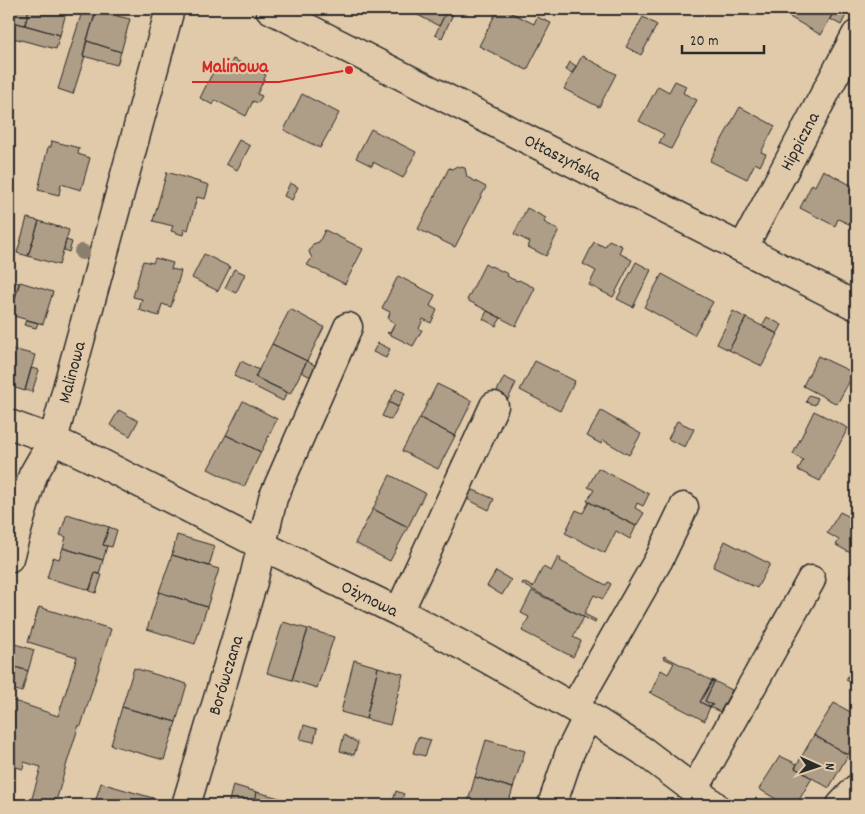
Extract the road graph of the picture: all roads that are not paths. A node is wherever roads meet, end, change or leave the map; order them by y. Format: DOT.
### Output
graph roads {
  1 [pos="170,9"];
  2 [pos="270,9"];
  3 [pos="856,35"];
  4 [pos="742,248"];
  5 [pos="856,306"];
  6 [pos="348,328"];
  7 [pos="494,406"];
  8 [pos="9,424"];
  9 [pos="53,440"];
  10 [pos="684,507"];
  11 [pos="261,545"];
  12 [pos="9,558"];
  13 [pos="811,580"];
  14 [pos="399,612"];
  15 [pos="581,712"];
  16 [pos="856,788"];
  17 [pos="704,798"];
  18 [pos="186,805"];
  19 [pos="552,805"];
  20 [pos="841,805"];
  1 -- 9 [label="street, Malinowa"];
  2 -- 4 [label="street, Ołtaszyńska"];
  3 -- 4 [label="street, Hippiczna"];
  4 -- 5 [label="street, Ołtaszyńska"];
  6 -- 11 [label="street, Borówczana"];
  7 -- 14 [label="street"];
  8 -- 9 [label="street, Ożynowa"];
  9 -- 11 [label="street, Ożynowa"];
  9 -- 12 [label="street, Malinowa"];
  10 -- 15 [label="street"];
  11 -- 14 [label="street, Ożynowa"];
  11 -- 18 [label="street, Borówczana"];
  13 -- 17 [label="street"];
  14 -- 15 [label="street, Ożynowa"];
  15 -- 17 [label="street, Ożynowa"];
  15 -- 19 [label="street"];
  16 -- 20 [label="street"];
}
